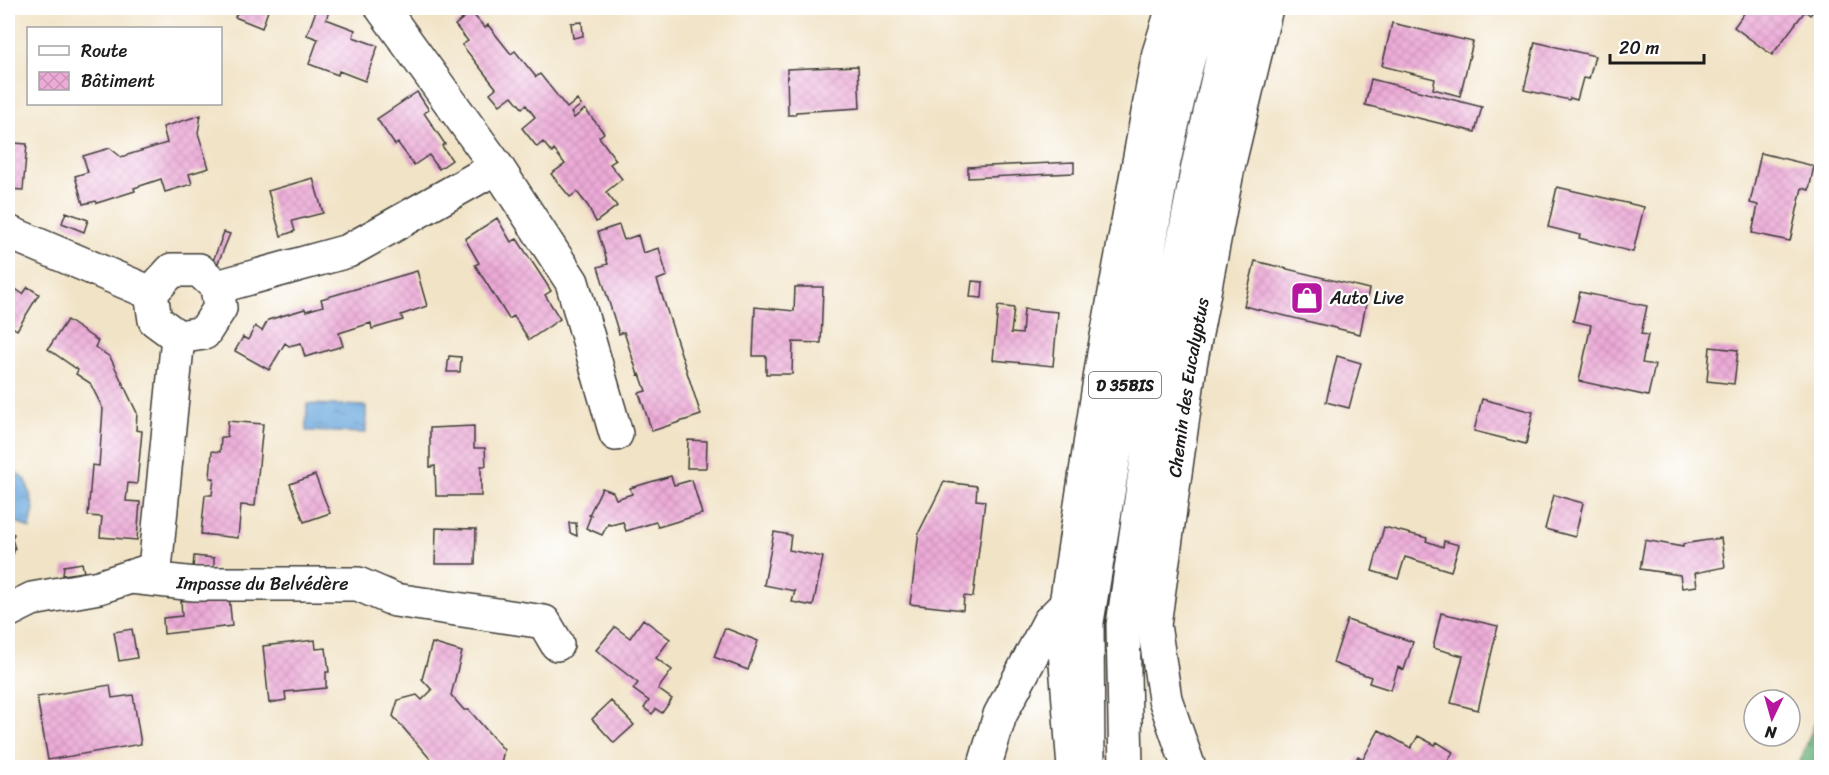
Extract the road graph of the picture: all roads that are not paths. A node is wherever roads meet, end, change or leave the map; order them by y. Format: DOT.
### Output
graph roads {
  1 [pos="382,8"];
  2 [pos="1173,8"];
  3 [pos="1202,8"];
  4 [pos="1234,8"];
  5 [pos="1266,8"];
  6 [pos="497,167"];
  7 [pos="8,232"];
  8 [pos="217,287"];
  9 [pos="152,293"];
  10 [pos="178,337"];
  11 [pos="616,434"];
  12 [pos="131,576"];
  13 [pos="1066,605"];
  14 [pos="8,611"];
  15 [pos="557,644"];
  16 [pos="984,768"];
  17 [pos="1074,768"];
  18 [pos="1088,768"];
  19 [pos="1126,768"];
  20 [pos="1189,768"];
  1 -- 6 [label="street"];
  2 -- 13 [label="street"];
  3 -- 18 [label="street, D 35BIS"];
  4 -- 19 [label="street, Chemin des Eucalyptus / D 35BIS"];
  5 -- 20 [label="street, Chemin des Eucalyptus"];
  6 -- 8 [label="street"];
  6 -- 11 [label="street"];
  7 -- 9 [label="street"];
  8 -- 9 [label="street"];
  8 -- 10 [label="street"];
  9 -- 10 [label="street"];
  10 -- 12 [label="street, Impasse du Belvédère"];
  12 -- 14 [label="street, Impasse du Belvédère"];
  12 -- 15 [label="street, Impasse du Belvédère"];
  13 -- 16 [label="street"];
  13 -- 17 [label="street"];
}
